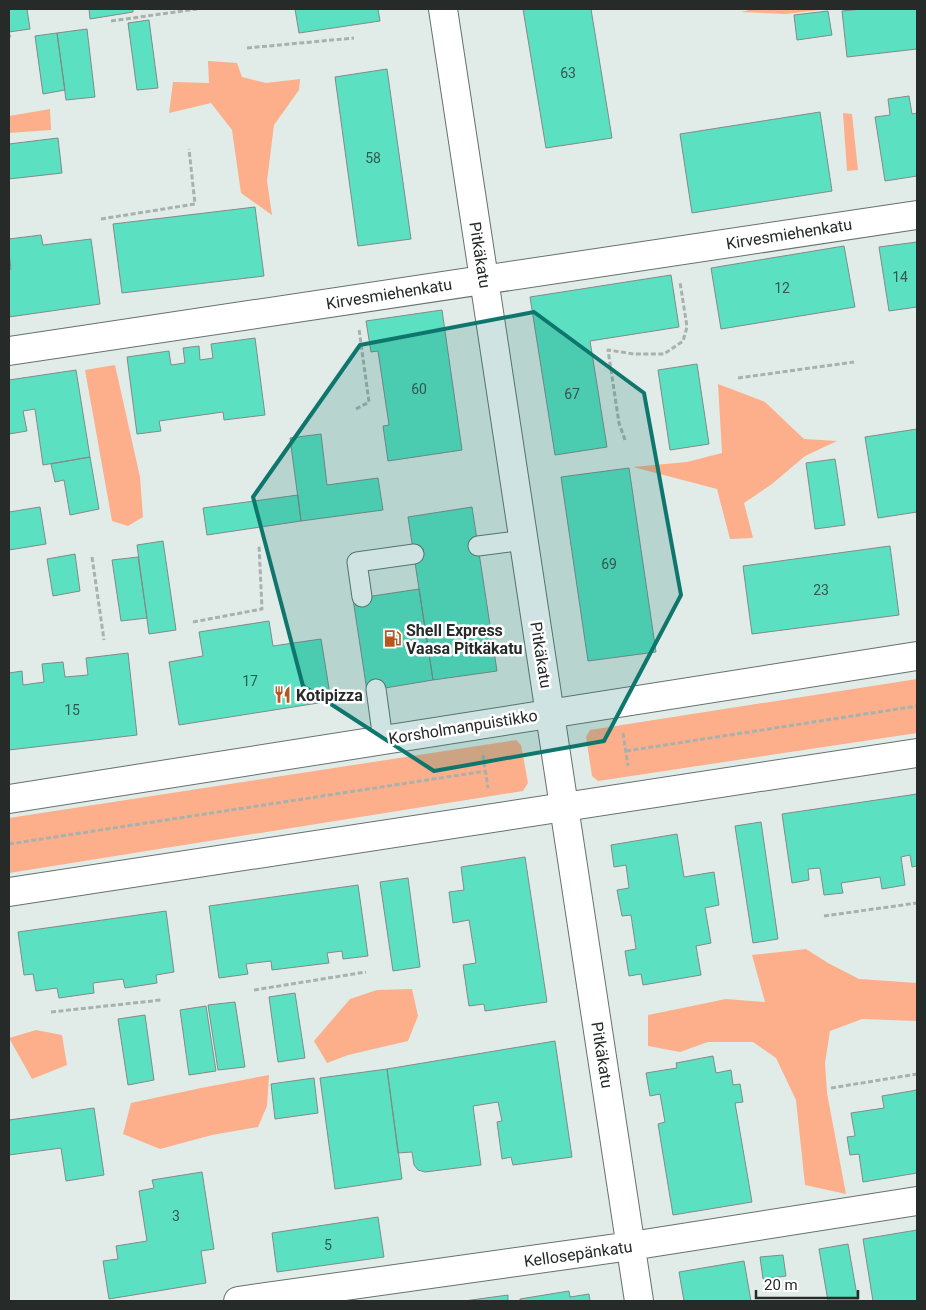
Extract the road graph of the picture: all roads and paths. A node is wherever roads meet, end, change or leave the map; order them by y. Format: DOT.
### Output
graph roads {
  1 [pos="197,9"];
  2 [pos="443,9"];
  3 [pos="111,21"];
  4 [pos="354,38"];
  5 [pos="248,48"];
  6 [pos="189,150"];
  7 [pos="917,214"];
  8 [pos="101,219"];
  9 [pos="680,276"];
  10 [pos="484,280"];
  11 [pos="359,328"];
  12 [pos="9,350"];
  13 [pos="854,362"];
  14 [pos="738,378"];
  15 [pos="356,409"];
  16 [pos="625,440"];
  17 [pos="524,540"];
  18 [pos="259,545"];
  19 [pos="478,546"];
  20 [pos="414,554"];
  21 [pos="92,557"];
  22 [pos="362,597"];
  23 [pos="193,622"];
  24 [pos="104,640"];
  25 [pos="917,656"];
  26 [pos="376,689"];
  27 [pos="917,706"];
  28 [pos="550,714"];
  29 [pos="622,725"];
  30 [pos="382,740"];
  31 [pos="626,751"];
  32 [pos="483,754"];
  33 [pos="917,754"];
  34 [pos="628,768"];
  35 [pos="486,771"];
  36 [pos="490,796"];
  37 [pos="9,799"];
  38 [pos="564,807"];
  39 [pos="9,844"];
  40 [pos="9,892"];
  41 [pos="917,903"];
  42 [pos="824,916"];
  43 [pos="366,972"];
  44 [pos="254,990"];
  45 [pos="161,1000"];
  46 [pos="51,1012"];
  47 [pos="917,1074"];
  48 [pos="831,1088"];
  49 [pos="917,1201"];
  50 [pos="630,1246"];
  51 [pos="238,1301"];
  52 [pos="639,1301"];
  1 -- 3 [label="path"];
  2 -- 10 [label="street, Pitkäkatu"];
  4 -- 5 [label="path"];
  6 -- 8 [label="path"];
  7 -- 10 [label="street, Kirvesmiehenkatu"];
  9 -- 16 [label="path"];
  10 -- 12 [label="street, Kirvesmiehenkatu"];
  10 -- 17 [label="street, Pitkäkatu"];
  11 -- 15 [label="path"];
  13 -- 14 [label="path"];
  17 -- 19 [label="lane"];
  17 -- 28 [label="street, Pitkäkatu"];
  18 -- 23 [label="path"];
  20 -- 22 [label="lane"];
  21 -- 24 [label="path"];
  25 -- 28 [label="street, Korsholmanpuistikko"];
  26 -- 30 [label="lane"];
  27 -- 31 [label="path"];
  28 -- 30 [label="street, Korsholmanpuistikko"];
  28 -- 38 [label="street, Pitkäkatu"];
  29 -- 31 [label="path"];
  30 -- 37 [label="street, Korsholmanpuistikko"];
  31 -- 34 [label="path"];
  32 -- 35 [label="path"];
  33 -- 38 [label="street"];
  35 -- 36 [label="path"];
  35 -- 39 [label="path"];
  38 -- 40 [label="street"];
  38 -- 50 [label="street, Pitkäkatu"];
  41 -- 42 [label="path"];
  43 -- 44 [label="path"];
  45 -- 46 [label="path"];
  47 -- 48 [label="path"];
  49 -- 50 [label="street, Kellosepänkatu"];
  50 -- 51 [label="street, Kellosepänkatu"];
  50 -- 52 [label="street, Pitkäkatu"];
}
